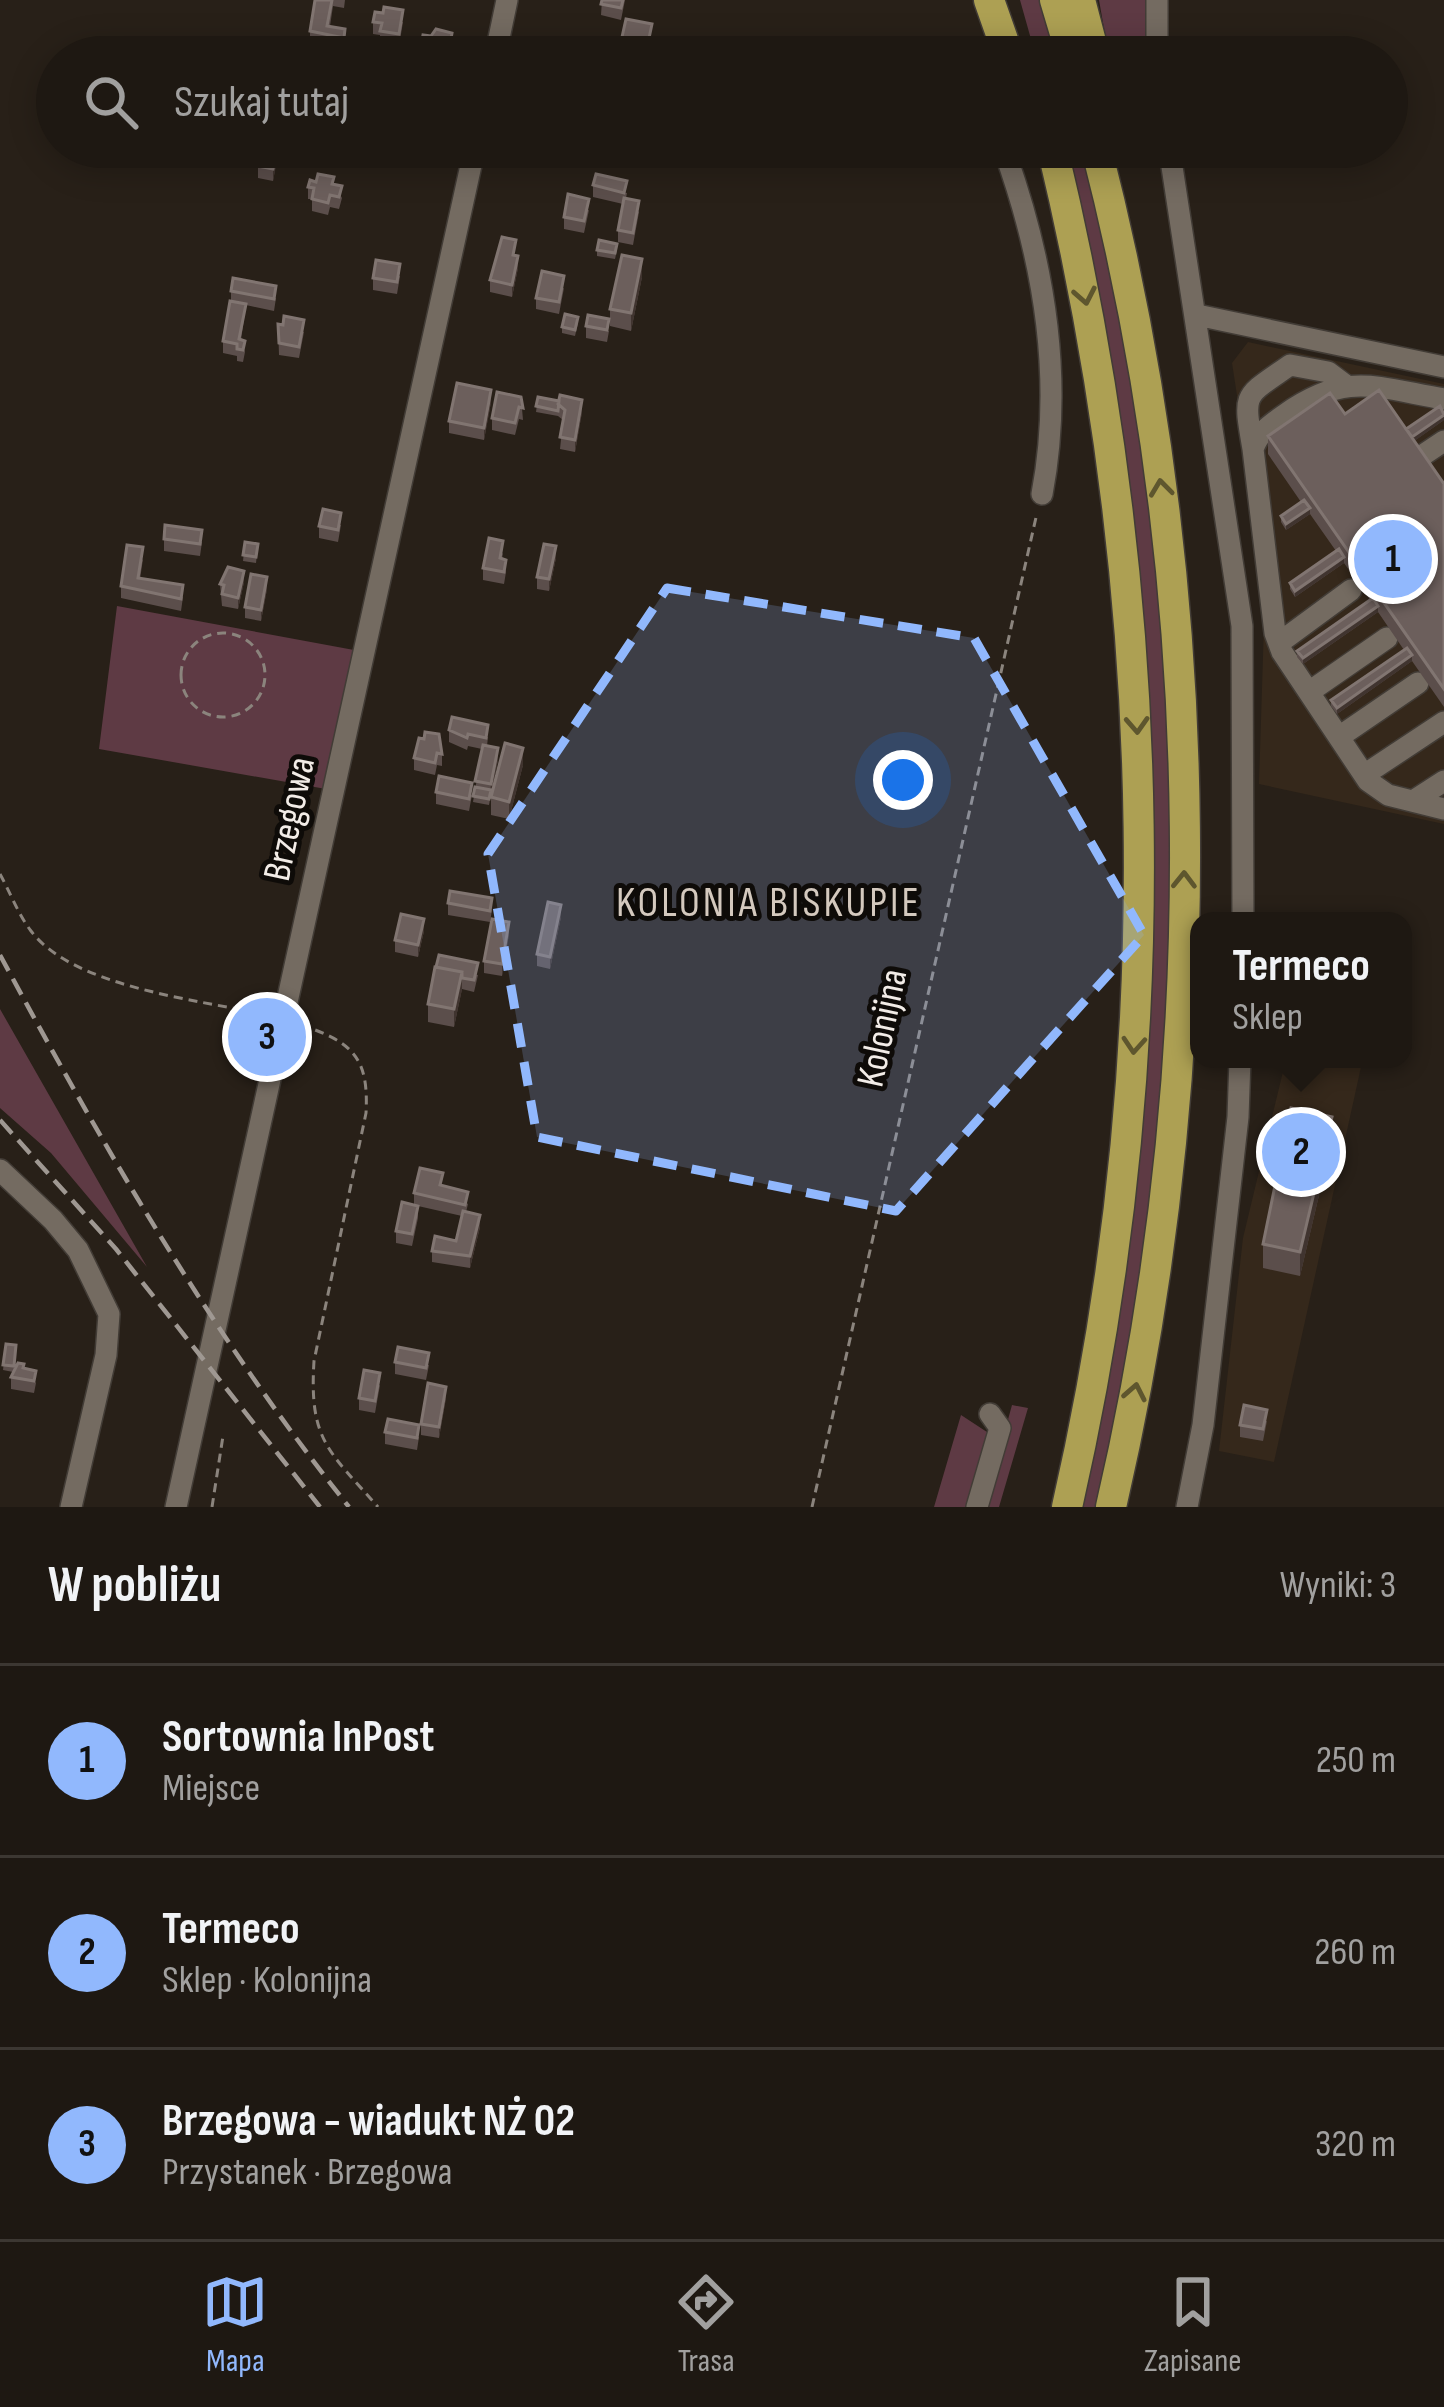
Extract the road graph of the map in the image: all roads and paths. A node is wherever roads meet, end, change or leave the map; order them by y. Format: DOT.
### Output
graph roads {
  1 [pos="507,0"];
  2 [pos="989,0"];
  3 [pos="1011,0"];
  4 [pos="1055,0"];
  5 [pos="1080,0"];
  6 [pos="1157,0"];
  7 [pos="499,36"];
  8 [pos="1002,36"];
  9 [pos="1022,36"];
  10 [pos="1066,36"];
  11 [pos="1089,36"];
  12 [pos="1157,36"];
  13 [pos="470,168"];
  14 [pos="1009,168"];
  15 [pos="1056,168"];
  16 [pos="1100,168"];
  17 [pos="1118,168"];
  18 [pos="1172,168"];
  19 [pos="1197,315"];
  20 [pos="1444,367"];
  21 [pos="1143,371"];
  22 [pos="1344,384"];
  23 [pos="1444,399"];
  24 [pos="1444,441"];
  25 [pos="1253,448"];
  26 [pos="1420,457"];
  27 [pos="1042,494"];
  28 [pos="1351,590"];
  29 [pos="1242,626"];
  30 [pos="1277,633"];
  31 [pos="1387,638"];
  32 [pos="1418,683"];
  33 [pos="1309,692"];
  34 [pos="258,699"];
  35 [pos="1444,722"];
  36 [pos="1339,736"];
  37 [pos="1364,775"];
  38 [pos="1444,781"];
  39 [pos="1413,801"];
  40 [pos="1444,809"];
  41 [pos="0,874"];
  42 [pos="1243,912"];
  43 [pos="32,934"];
  44 [pos="1240,1068"];
  45 [pos="0,1170"];
  46 [pos="314,1360"];
  47 [pos="990,1414"];
  48 [pos="223,1436"];
  49 [pos="71,1507"];
  50 [pos="176,1507"];
  51 [pos="212,1507"];
  52 [pos="378,1507"];
  53 [pos="812,1507"];
  54 [pos="977,1507"];
  55 [pos="1067,1507"];
  56 [pos="1111,1507"];
  57 [pos="1187,1507"];
  1 -- 7 [label="street"];
  2 -- 8 [label="highway"];
  3 -- 9 [label="highway"];
  4 -- 10 [label="highway"];
  5 -- 11 [label="highway"];
  6 -- 12 [label="street"];
  13 -- 50 [label="street, Brzegowa"];
  14 -- 27 [label="street"];
  15 -- 55 [label="highway, one-way"];
  16 -- 21 [label="highway"];
  17 -- 21 [label="highway"];
  18 -- 19 [label="street"];
  19 -- 20 [label="street"];
  19 -- 29 [label="street"];
  56 -- 21 [label="highway, one-way"];
  22 -- 23 [label="street"];
  22 -- 25 [label="street"];
  22 -- 25 [label="street"];
  24 -- 26 [label="street"];
  25 -- 30 [label="street"];
  27 -- 53 [label="path, Kolonijna"];
  28 -- 30 [label="street"];
  29 -- 30 [label="street"];
  29 -- 42 [label="street"];
  30 -- 33 [label="street"];
  31 -- 33 [label="street"];
  32 -- 36 [label="street"];
  33 -- 36 [label="street"];
  34 -- 34 [label="path"];
  35 -- 37 [label="street"];
  36 -- 37 [label="street"];
  37 -- 39 [label="street"];
  38 -- 39 [label="street"];
  39 -- 40 [label="street"];
  41 -- 43 [label="path"];
  44 -- 57 [label="street"];
  45 -- 49 [label="street"];
  46 -- 52 [label="path"];
  47 -- 54 [label="street"];
  48 -- 51 [label="path"];
}
